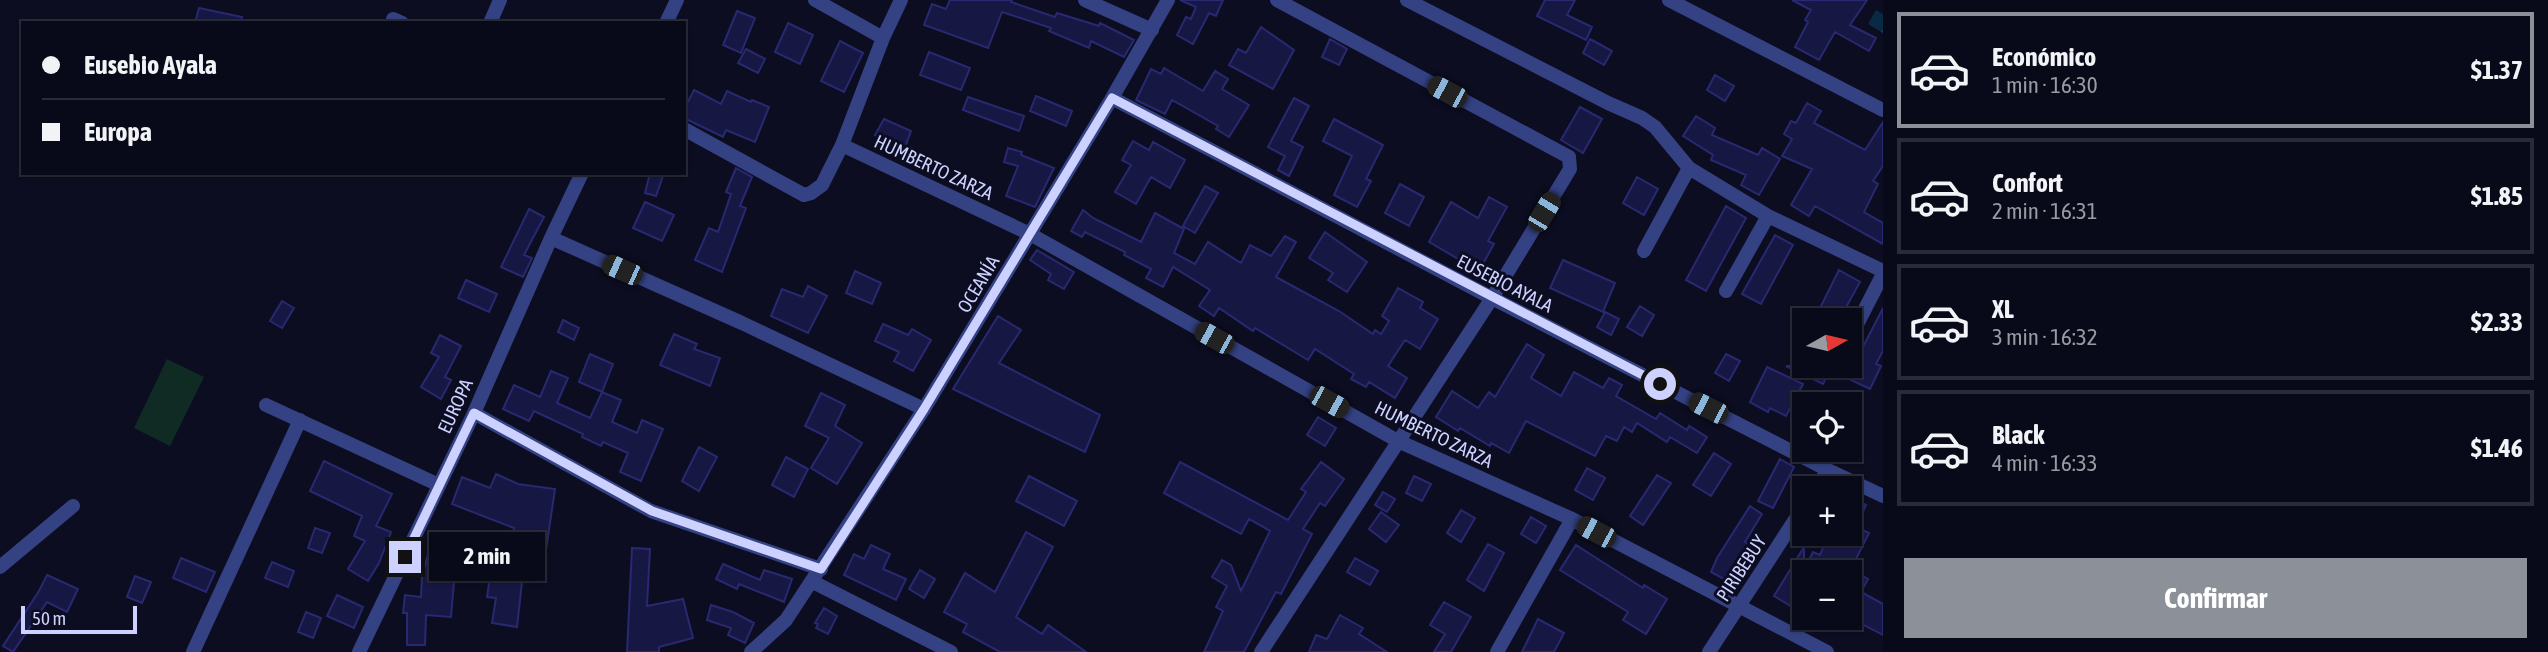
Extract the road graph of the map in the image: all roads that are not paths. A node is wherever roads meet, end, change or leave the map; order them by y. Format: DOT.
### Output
graph roads {
  1 [pos="500,0"];
  2 [pos="677,0"];
  3 [pos="815,0"];
  4 [pos="901,0"];
  5 [pos="1085,0"];
  6 [pos="1167,0"];
  7 [pos="1277,0"];
  8 [pos="1407,0"];
  9 [pos="1669,0"];
  10 [pos="491,21"];
  11 [pos="667,21"];
  12 [pos="1152,30"];
  13 [pos="883,38"];
  14 [pos="1112,98"];
  15 [pos="1883,110"];
  16 [pos="686,130"];
  17 [pos="842,145"];
  18 [pos="1689,168"];
  19 [pos="581,175"];
  20 [pos="1768,216"];
  21 [pos="1030,234"];
  22 [pos="551,238"];
  23 [pos="1644,251"];
  24 [pos="1883,273"];
  25 [pos="1727,291"];
  26 [pos="1492,298"];
  27 [pos="1862,314"];
  28 [pos="267,405"];
  29 [pos="924,409"];
  30 [pos="474,413"];
  31 [pos="300,420"];
  32 [pos="1398,441"];
  33 [pos="1828,470"];
  34 [pos="1824,476"];
  35 [pos="439,485"];
  36 [pos="1883,496"];
  37 [pos="73,506"];
  38 [pos="1572,519"];
  39 [pos="1792,525"];
  40 [pos="0,567"];
  41 [pos="821,569"];
  42 [pos="813,582"];
  43 [pos="1739,607"];
  44 [pos="193,652"];
  45 [pos="359,652"];
  46 [pos="751,652"];
  47 [pos="951,652"];
  48 [pos="1261,652"];
  49 [pos="1497,652"];
  50 [pos="1709,652"];
  51 [pos="1827,652"];
  1 -- 10 [label="street"];
  2 -- 11 [label="street"];
  3 -- 13 [label="street"];
  4 -- 13 [label="street"];
  5 -- 12 [label="street"];
  6 -- 12 [label="street, OCEANÍA"];
  7 -- 26 [label="street"];
  8 -- 18 [label="street"];
  9 -- 15 [label="street"];
  12 -- 14 [label="street, OCEANÍA"];
  13 -- 17 [label="street"];
  14 -- 21 [label="street, OCEANÍA"];
  14 -- 26 [label="street, EUSEBIO AYALA"];
  16 -- 17 [label="street"];
  17 -- 21 [label="street, HUMBERTO ZARZA"];
  18 -- 20 [label="street"];
  18 -- 23 [label="street"];
  19 -- 22 [label="street, EUROPA"];
  20 -- 24 [label="street"];
  20 -- 25 [label="street"];
  21 -- 29 [label="street, OCEANÍA"];
  21 -- 32 [label="street, HUMBERTO ZARZA"];
  22 -- 29 [label="street"];
  22 -- 30 [label="street, EUROPA"];
  24 -- 27 [label="street"];
  26 -- 32 [label="street"];
  26 -- 33 [label="street, EUSEBIO AYALA"];
  28 -- 31 [label="street"];
  29 -- 41 [label="street, OCEANÍA"];
  30 -- 35 [label="street, EUROPA"];
  30 -- 41 [label="street"];
  31 -- 35 [label="street"];
  31 -- 44 [label="street"];
  32 -- 38 [label="street, HUMBERTO ZARZA"];
  32 -- 48 [label="street"];
  33 -- 34 [label="street"];
  33 -- 36 [label="street, EUSEBIO AYALA"];
  35 -- 45 [label="street, EUROPA"];
  37 -- 40 [label="street"];
  38 -- 43 [label="street, HUMBERTO ZARZA"];
  38 -- 49 [label="street"];
  39 -- 43 [label="street, PIRIBEBUY"];
  41 -- 42 [label="street, OCEANÍA"];
  42 -- 46 [label="street, OCEANÍA"];
  42 -- 47 [label="street"];
  43 -- 50 [label="street, PIRIBEBUY"];
  43 -- 51 [label="street, HUMBERTO ZARZA"];
}
